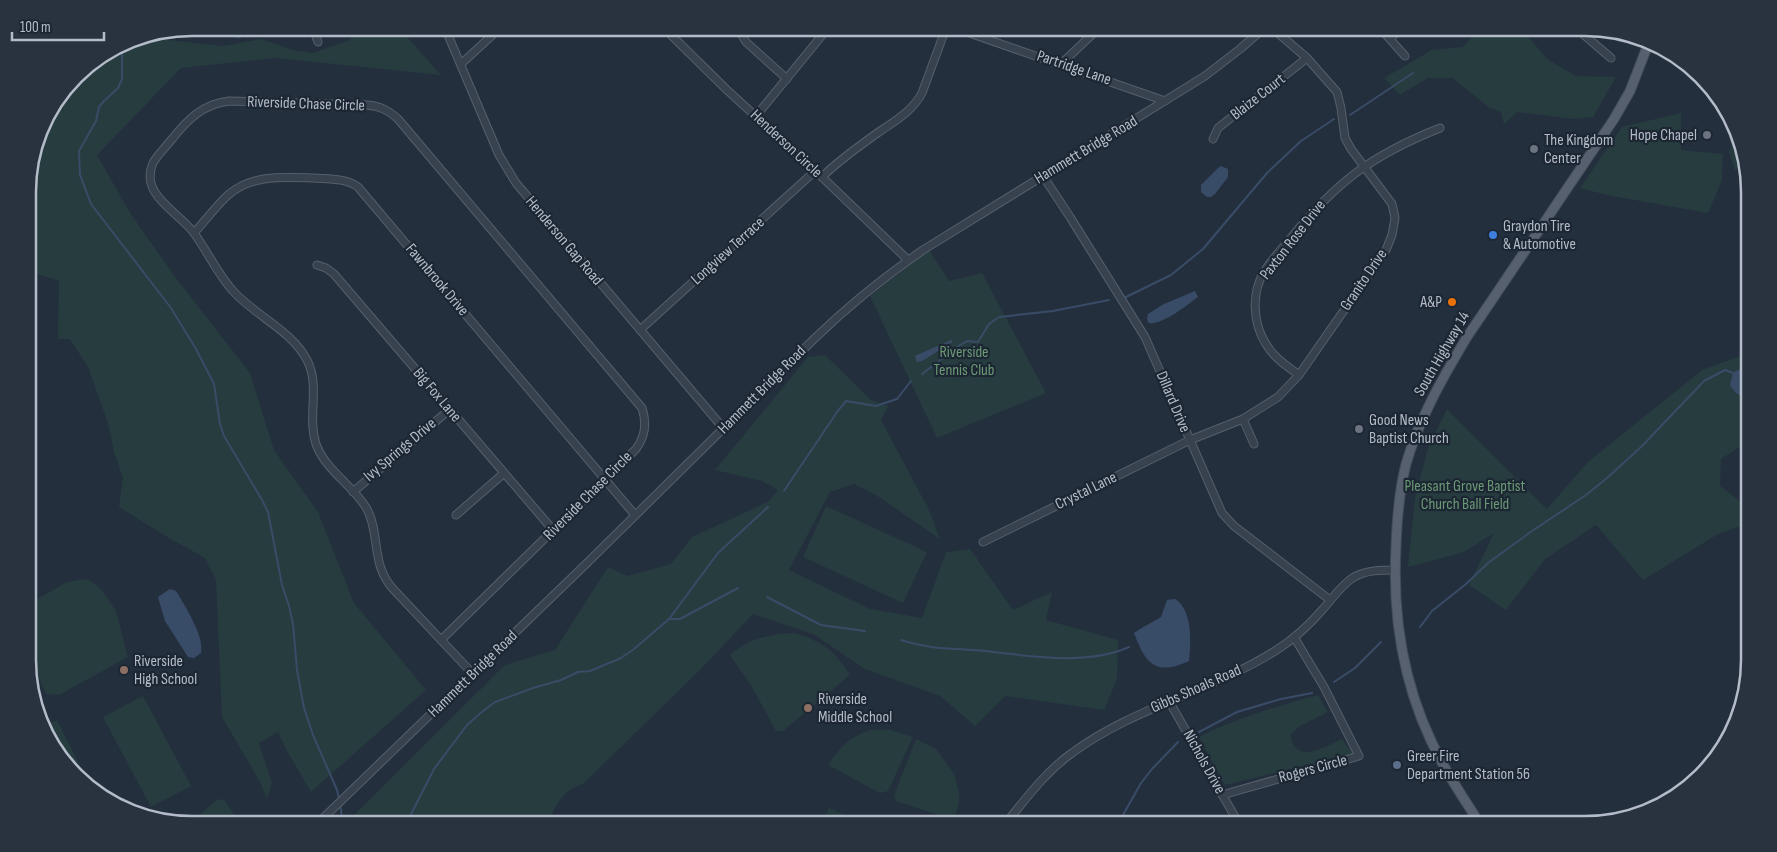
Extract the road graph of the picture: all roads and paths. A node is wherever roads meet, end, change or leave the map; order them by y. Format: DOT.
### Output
graph roads {
  1 [pos="316,36"];
  2 [pos="449,36"];
  3 [pos="491,36"];
  4 [pos="672,36"];
  5 [pos="743,36"];
  6 [pos="822,36"];
  7 [pos="943,36"];
  8 [pos="979,36"];
  9 [pos="1091,36"];
  10 [pos="1254,36"];
  11 [pos="1281,36"];
  12 [pos="1392,36"];
  13 [pos="1585,36"];
  14 [pos="1390,38"];
  15 [pos="318,42"];
  16 [pos="1643,47"];
  17 [pos="1646,49"];
  18 [pos="1405,56"];
  19 [pos="1307,58"];
  20 [pos="1611,58"];
  21 [pos="1642,60"];
  22 [pos="461,64"];
  23 [pos="1061,64"];
  24 [pos="787,79"];
  25 [pos="1165,101"];
  26 [pos="756,116"];
  27 [pos="1440,128"];
  28 [pos="1214,139"];
  29 [pos="1364,166"];
  30 [pos="815,171"];
  31 [pos="1043,176"];
  32 [pos="822,177"];
  33 [pos="194,233"];
  34 [pos="908,260"];
  35 [pos="317,265"];
  36 [pos="640,330"];
  37 [pos="1299,375"];
  38 [pos="449,410"];
  39 [pos="1243,419"];
  40 [pos="724,429"];
  41 [pos="1190,440"];
  42 [pos="1254,444"];
  43 [pos="503,474"];
  44 [pos="606,479"];
  45 [pos="353,492"];
  46 [pos="456,515"];
  47 [pos="635,515"];
  48 [pos="553,530"];
  49 [pos="983,542"];
  50 [pos="1395,570"];
  51 [pos="1330,600"];
  52 [pos="1294,637"];
  53 [pos="441,640"];
  54 [pos="473,674"];
  55 [pos="1168,701"];
  56 [pos="1222,795"];
  57 [pos="1012,815"];
  58 [pos="1234,815"];
  59 [pos="1474,815"];
  60 [pos="325,816"];
  1 -- 15 [label="street"];
  2 -- 22 [label="street, Henderson Gap Road"];
  3 -- 22 [label="street"];
  4 -- 26 [label="street, Henderson Circle"];
  5 -- 24 [label="street"];
  6 -- 24 [label="street"];
  7 -- 32 [label="street"];
  8 -- 23 [label="street, Partridge Lane"];
  9 -- 23 [label="street"];
  10 -- 25 [label="street, Hammett Bridge Road"];
  11 -- 19 [label="street, Granito Drive"];
  12 -- 14 [label="street"];
  13 -- 20 [label="street"];
  14 -- 18 [label="street"];
  16 -- 21 [label="main road"];
  17 -- 21 [label="main road, South Highway 14"];
  19 -- 28 [label="street, Blaize Court"];
  19 -- 29 [label="street, Granito Drive"];
  21 -- 50 [label="main road, South Highway 14"];
  22 -- 36 [label="street, Henderson Gap Road"];
  23 -- 25 [label="street, Partridge Lane"];
  24 -- 26 [label="street"];
  25 -- 31 [label="street, Hammett Bridge Road"];
  26 -- 30 [label="street, Henderson Circle"];
  27 -- 29 [label="street, Paxton Rose Drive"];
  29 -- 37 [label="street, Granito Drive"];
  29 -- 37 [label="street, Paxton Rose Drive"];
  30 -- 32 [label="street, Henderson Circle"];
  30 -- 36 [label="street, Longview Terrace"];
  31 -- 34 [label="street, Hammett Bridge Road"];
  31 -- 41 [label="street, Dillard Drive"];
  32 -- 34 [label="street, Henderson Circle"];
  33 -- 44 [label="street, Fawnbrook Drive"];
  33 -- 44 [label="street, Riverside Chase Circle"];
  33 -- 45 [label="street, Riverside Chase Circle"];
  34 -- 40 [label="street, Hammett Bridge Road"];
  35 -- 38 [label="street, Big Fox Lane"];
  36 -- 40 [label="street, Henderson Gap Road"];
  37 -- 39 [label="street, Granito Drive"];
  38 -- 43 [label="street, Big Fox Lane"];
  38 -- 45 [label="street, Ivy Springs Drive"];
  39 -- 41 [label="street, Granito Drive"];
  39 -- 42 [label="street"];
  40 -- 47 [label="street, Hammett Bridge Road"];
  41 -- 49 [label="street, Crystal Lane"];
  41 -- 51 [label="street, Dillard Drive"];
  43 -- 46 [label="street"];
  43 -- 48 [label="street, Big Fox Lane"];
  44 -- 47 [label="street, Fawnbrook Drive"];
  44 -- 48 [label="street, Riverside Chase Circle"];
  45 -- 53 [label="street, Riverside Chase Circle"];
  47 -- 54 [label="street, Hammett Bridge Road"];
  48 -- 53 [label="street, Riverside Chase Circle"];
  50 -- 51 [label="street, Gibbs Shoals Road"];
  50 -- 59 [label="main road, South Highway 14"];
  51 -- 52 [label="street, Gibbs Shoals Road"];
  52 -- 55 [label="street, Gibbs Shoals Road"];
  52 -- 56 [label="street, Rogers Circle"];
  53 -- 54 [label="street, Riverside Chase Circle"];
  54 -- 60 [label="street, Hammett Bridge Road"];
  55 -- 56 [label="street, Nichols Drive"];
  55 -- 57 [label="street, Gibbs Shoals Road"];
  56 -- 58 [label="street, Nichols Drive"];
}
